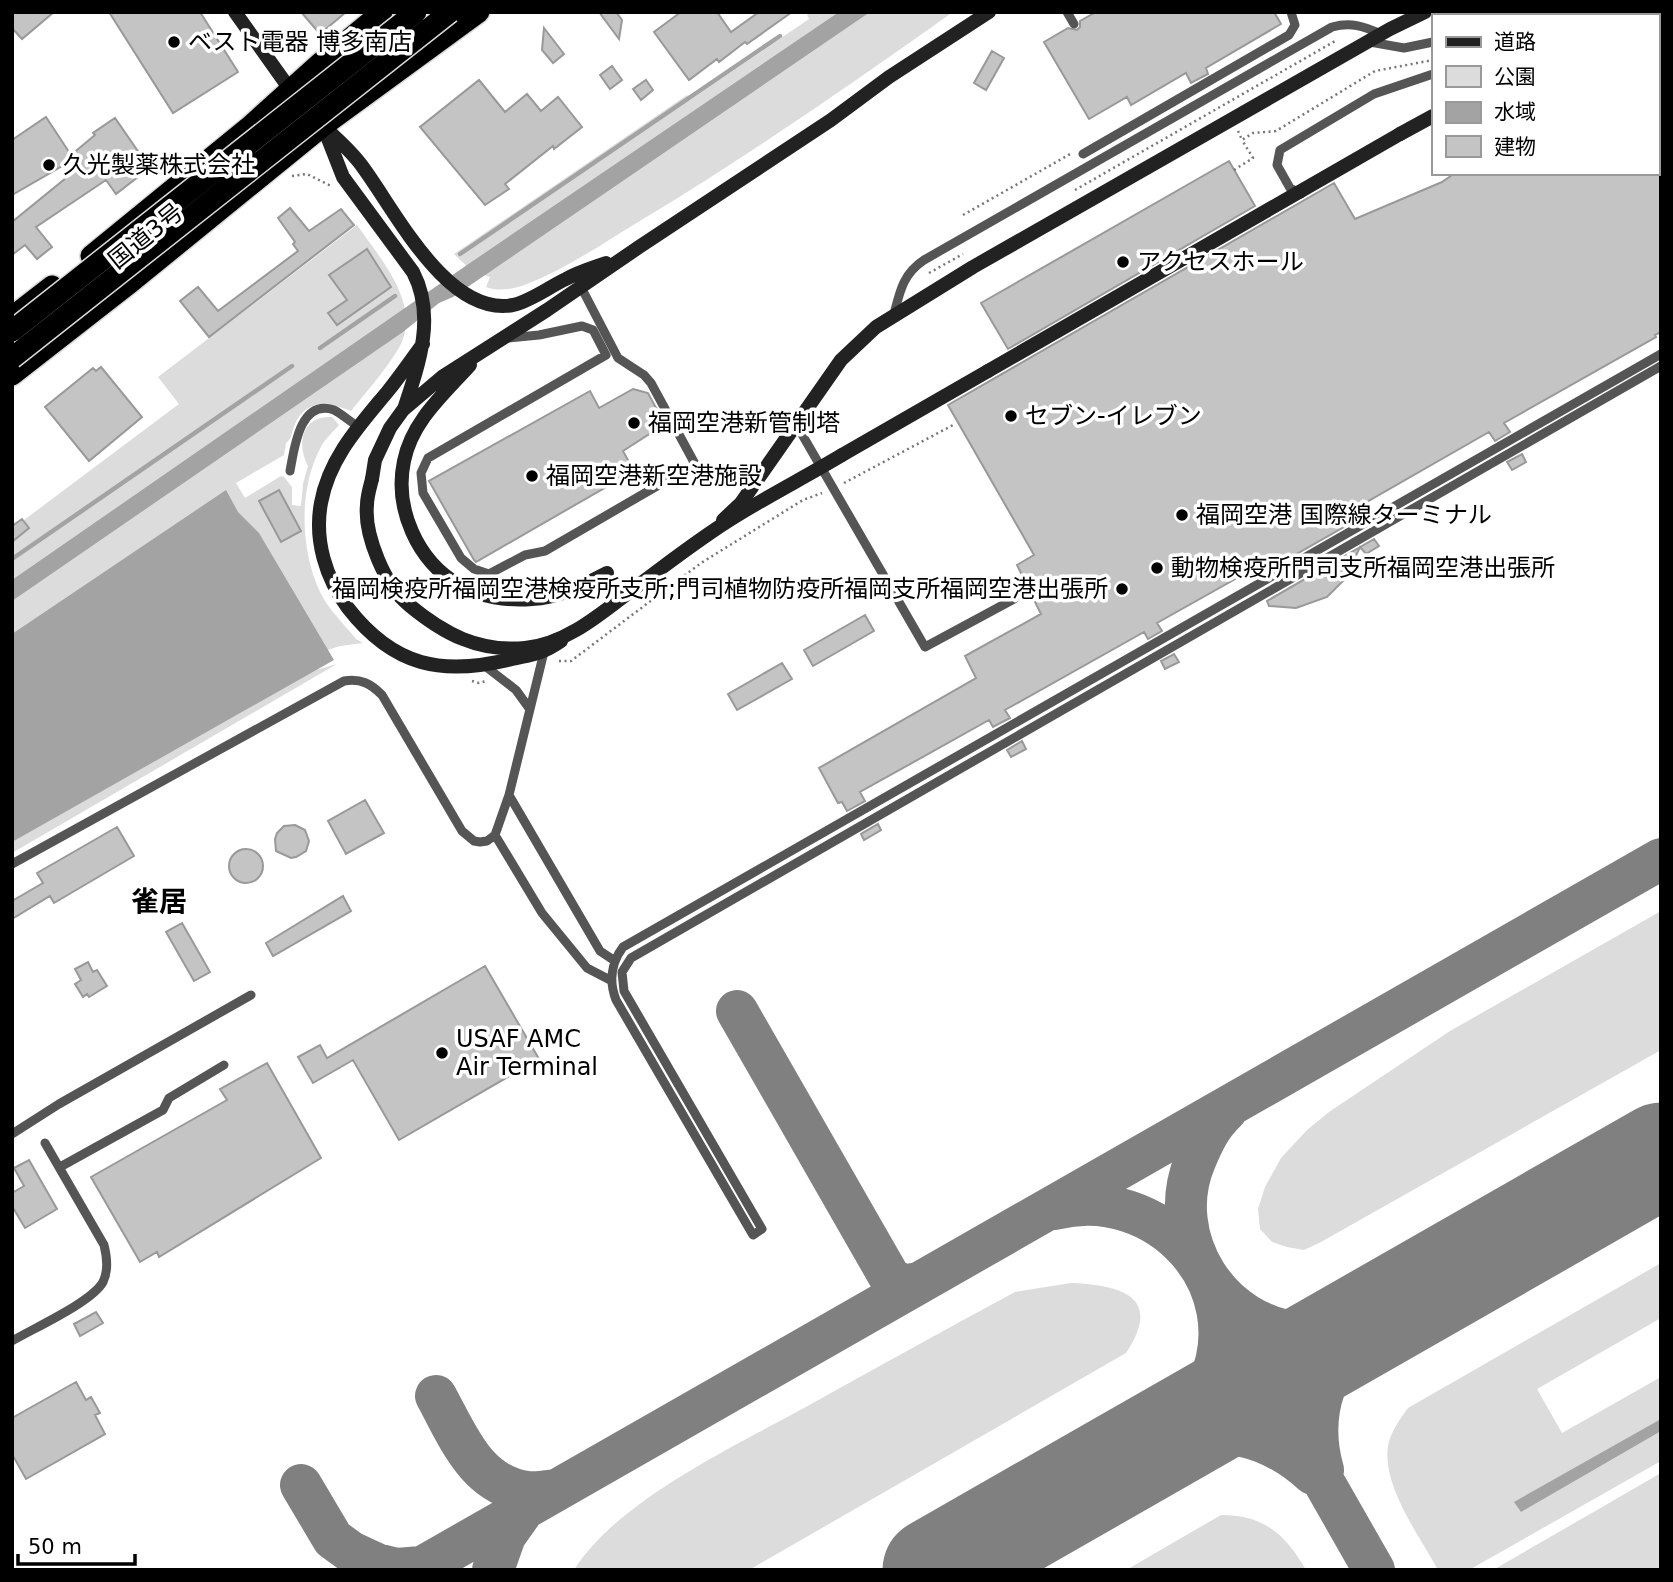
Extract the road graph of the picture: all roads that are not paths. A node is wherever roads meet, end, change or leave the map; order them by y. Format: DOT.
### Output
graph roads {
  1 [pos="235,12"];
  2 [pos="382,12"];
  3 [pos="416,12"];
  4 [pos="450,12"];
  5 [pos="463,12"];
  6 [pos="480,12"];
  7 [pos="972,12"];
  8 [pos="989,12"];
  9 [pos="1068,12"];
  10 [pos="1291,12"];
  11 [pos="1425,12"];
  12 [pos="1074,24"];
  13 [pos="1381,34"];
  14 [pos="1368,41"];
  15 [pos="1432,43"];
  16 [pos="923,55"];
  17 [pos="1432,74"];
  18 [pos="290,91"];
  19 [pos="1432,117"];
  20 [pos="325,118"];
  21 [pos="1432,123"];
  22 [pos="1082,151"];
  23 [pos="627,255"];
  24 [pos="581,287"];
  25 [pos="894,314"];
  26 [pos="12,317"];
  27 [pos="12,331"];
  28 [pos="503,338"];
  29 [pos="423,344"];
  30 [pos="483,350"];
  31 [pos="1661,354"];
  32 [pos="12,358"];
  33 [pos="1661,366"];
  34 [pos="12,375"];
  35 [pos="403,410"];
  36 [pos="796,424"];
  37 [pos="358,426"];
  38 [pos="290,471"];
  39 [pos="607,573"];
  40 [pos="1014,598"];
  41 [pos="544,652"];
  42 [pos="485,666"];
  43 [pos="529,708"];
  44 [pos="509,795"];
  45 [pos="495,835"];
  46 [pos="12,864"];
  47 [pos="615,961"];
  48 [pos="611,981"];
  49 [pos="251,995"];
  50 [pos="224,1065"];
  51 [pos="12,1134"];
  52 [pos="45,1143"];
  53 [pos="60,1167"];
  54 [pos="12,1340"];
  1 -- 18 [label="street"];
  2 -- 18 [label="highway, 国道3号"];
  3 -- 27 [label="highway, bridge"];
  4 -- 20 [label="highway, bridge"];
  5 -- 20 [label="highway, bridge"];
  6 -- 20 [label="highway, 国道3号"];
  7 -- 16 [label="street"];
  8 -- 16 [label="street"];
  9 -- 12 [label="lane"];
  10 -- 22 [label="lane"];
  11 -- 13 [label="street"];
  13 -- 14 [label="street"];
  13 -- 25 [label="lane"];
  14 -- 15 [label="lane"];
  14 -- 25 [label="street"];
  16 -- 23 [label="street"];
  17 -- 21 [label="lane"];
  18 -- 20 [label="street"];
  18 -- 26 [label="highway, 国道3号"];
  19 -- 35 [label="street, bridge"];
  20 -- 23 [label="street"];
  20 -- 29 [label="street"];
  20 -- 32 [label="highway, bridge"];
  20 -- 34 [label="highway, 国道3号"];
  23 -- 24 [label="street"];
  24 -- 28 [label="street"];
  24 -- 28 [label="lane"];
  25 -- 36 [label="street"];
  28 -- 30 [label="street"];
  29 -- 35 [label="street"];
  29 -- 37 [label="street"];
  30 -- 35 [label="street"];
  30 -- 39 [label="street"];
  31 -- 47 [label="lane"];
  33 -- 48 [label="lane"];
  36 -- 40 [label="lane"];
  36 -- 41 [label="street"];
  37 -- 38 [label="lane"];
  37 -- 42 [label="street"];
  41 -- 42 [label="street"];
  41 -- 43 [label="lane"];
  42 -- 43 [label="lane"];
  43 -- 44 [label="lane"];
  44 -- 45 [label="lane"];
  44 -- 47 [label="lane"];
  45 -- 46 [label="lane"];
  45 -- 48 [label="lane"];
  47 -- 48 [label="lane"];
  49 -- 51 [label="lane"];
  50 -- 53 [label="lane"];
  52 -- 53 [label="lane"];
  53 -- 54 [label="lane"];
}
